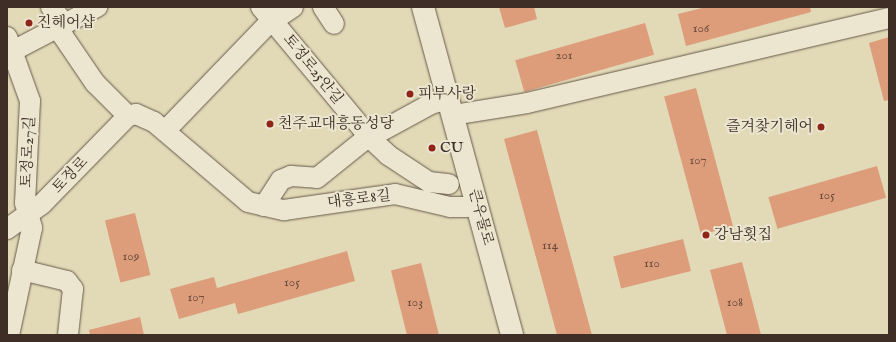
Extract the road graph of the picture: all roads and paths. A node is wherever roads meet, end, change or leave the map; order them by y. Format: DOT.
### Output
graph roads {
  1 [pos="51,7"];
  2 [pos="97,7"];
  3 [pos="293,7"];
  4 [pos="322,7"];
  5 [pos="423,7"];
  6 [pos="267,14"];
  7 [pos="889,18"];
  8 [pos="334,24"];
  9 [pos="61,27"];
  10 [pos="9,47"];
  11 [pos="451,107"];
  12 [pos="128,116"];
  13 [pos="165,131"];
  14 [pos="370,138"];
  15 [pos="449,184"];
  16 [pos="264,206"];
  17 [pos="478,207"];
  18 [pos="27,214"];
  19 [pos="7,229"];
  20 [pos="22,270"];
  21 [pos="9,335"];
  22 [pos="68,335"];
  23 [pos="512,335"];
  1 -- 9 [label="street"];
  2 -- 9 [label="street"];
  3 -- 6 [label="street, 토정로25안길"];
  4 -- 8 [label="street"];
  5 -- 11 [label="street, 큰우물로"];
  6 -- 13 [label="street"];
  6 -- 14 [label="street, 토정로25안길"];
  7 -- 11 [label="street"];
  9 -- 10 [label="street"];
  9 -- 12 [label="street"];
  10 -- 18 [label="street, 토정로27길"];
  11 -- 14 [label="street"];
  11 -- 17 [label="street, 큰우물로"];
  12 -- 13 [label="street, 대흥로8길"];
  12 -- 18 [label="street, 토정로"];
  13 -- 16 [label="street, 대흥로8길"];
  14 -- 15 [label="street, 토정로25안길"];
  14 -- 16 [label="street, 대흥로8길"];
  16 -- 17 [label="street, 대흥로8길"];
  17 -- 23 [label="street, 큰우물로"];
  18 -- 19 [label="street, 토정로"];
  18 -- 20 [label="street, 토정로27길"];
  20 -- 21 [label="street, 토정로27길"];
  20 -- 22 [label="street"];
}
